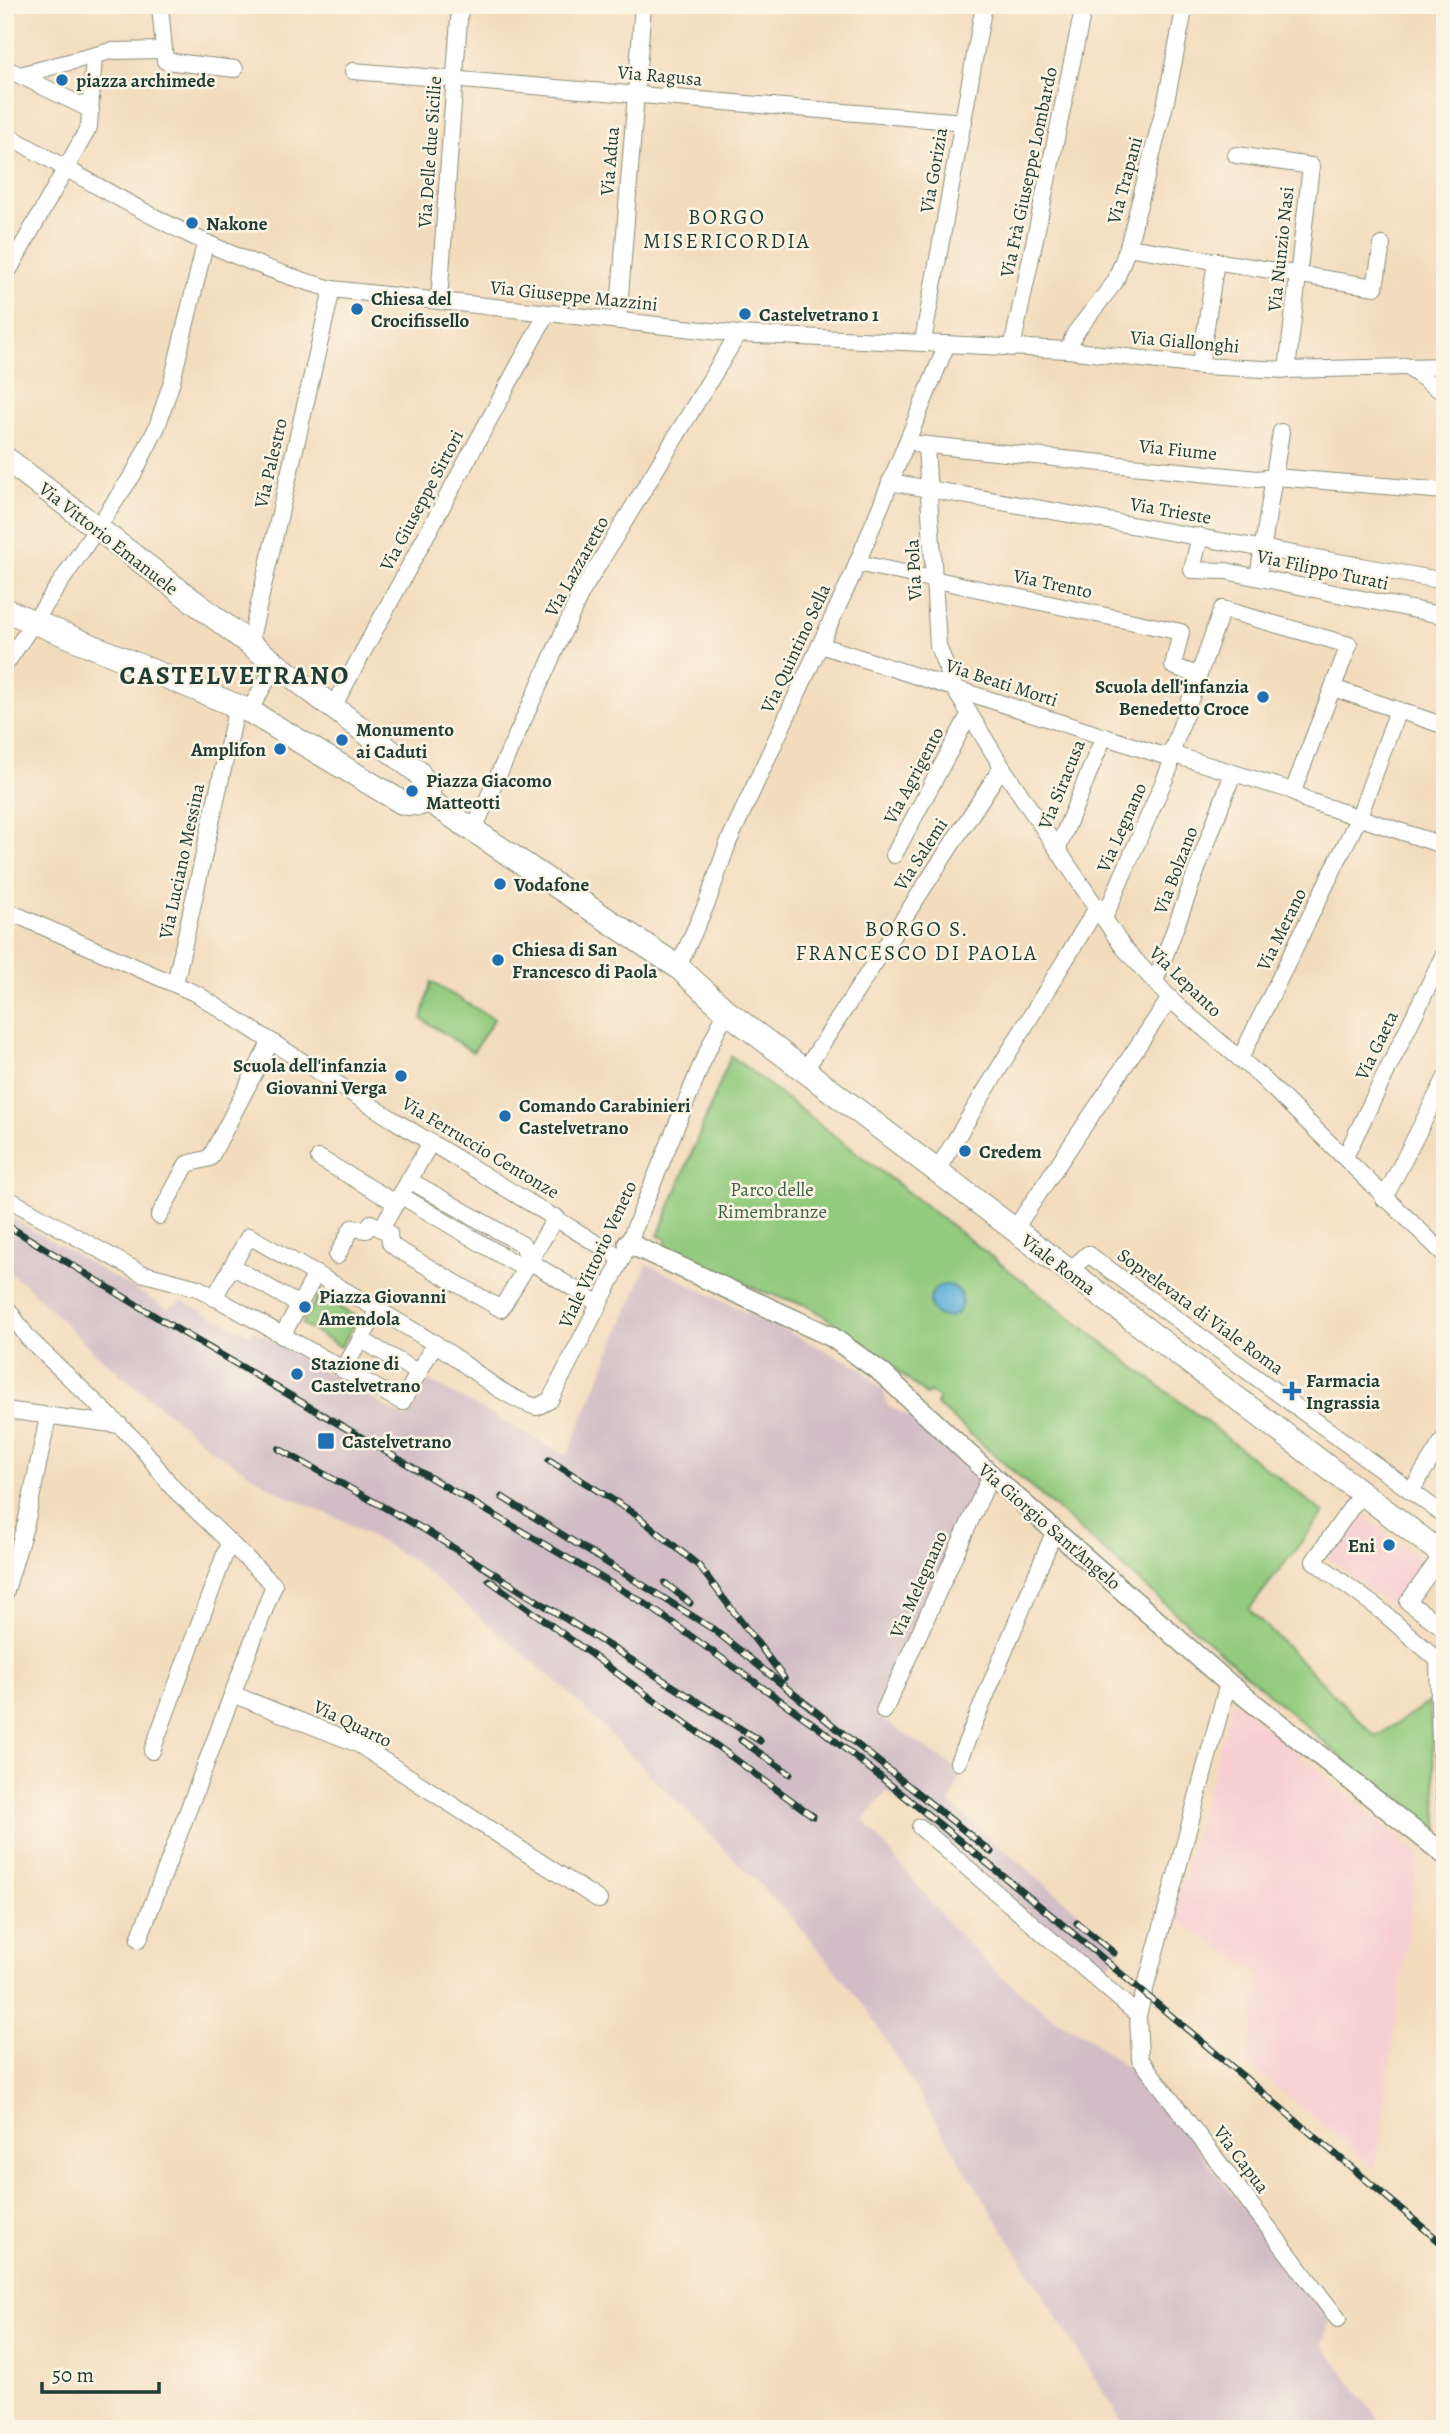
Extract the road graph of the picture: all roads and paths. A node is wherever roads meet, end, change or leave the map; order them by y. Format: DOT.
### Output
graph roads {
  1 [pos="160,5"];
  2 [pos="460,5"];
  3 [pos="643,5"];
  4 [pos="984,5"];
  5 [pos="1084,5"];
  6 [pos="1185,5"];
  7 [pos="162,50"];
  8 [pos="94,56"];
  9 [pos="235,69"];
  10 [pos="353,71"];
  11 [pos="13,72"];
  12 [pos="455,79"];
  13 [pos="636,94"];
  14 [pos="92,110"];
  15 [pos="964,122"];
  16 [pos="5,134"];
  17 [pos="1236,155"];
  18 [pos="67,169"];
  19 [pos="205,244"];
  20 [pos="1382,245"];
  21 [pos="1128,247"];
  22 [pos="1216,261"];
  23 [pos="1298,274"];
  24 [pos="5,277"];
  25 [pos="332,289"];
  26 [pos="439,301"];
  27 [pos="547,313"];
  28 [pos="618,321"];
  29 [pos="738,334"];
  30 [pos="923,341"];
  31 [pos="947,344"];
  32 [pos="1012,348"];
  33 [pos="1068,350"];
  34 [pos="1200,366"];
  35 [pos="1406,366"];
  36 [pos="1445,366"];
  37 [pos="1287,370"];
  38 [pos="1445,394"];
  39 [pos="1281,432"];
  40 [pos="906,443"];
  41 [pos="926,445"];
  42 [pos="5,458"];
  43 [pos="1275,477"];
  44 [pos="890,482"];
  45 [pos="929,489"];
  46 [pos="1445,491"];
  47 [pos="97,528"];
  48 [pos="1200,536"];
  49 [pos="1264,548"];
  50 [pos="857,563"];
  51 [pos="1258,577"];
  52 [pos="935,579"];
  53 [pos="1445,581"];
  54 [pos="5,610"];
  55 [pos="1445,616"];
  56 [pos="34,621"];
  57 [pos="820,645"];
  58 [pos="249,647"];
  59 [pos="5,664"];
  60 [pos="275,666"];
  61 [pos="1197,675"];
  62 [pos="1333,688"];
  63 [pos="955,690"];
  64 [pos="333,707"];
  65 [pos="243,709"];
  66 [pos="1398,710"];
  67 [pos="969,715"];
  68 [pos="1445,726"];
  69 [pos="1104,736"];
  70 [pos="1171,754"];
  71 [pos="1002,767"];
  72 [pos="1233,773"];
  73 [pos="1293,791"];
  74 [pos="428,800"];
  75 [pos="1359,817"];
  76 [pos="473,831"];
  77 [pos="1445,846"];
  78 [pos="1058,848"];
  79 [pos="894,855"];
  80 [pos="5,910"];
  81 [pos="1101,911"];
  82 [pos="1445,951"];
  83 [pos="678,967"];
  84 [pos="1155,982"];
  85 [pos="175,984"];
  86 [pos="1170,998"];
  87 [pos="726,1011"];
  88 [pos="271,1041"];
  89 [pos="1240,1059"];
  90 [pos="805,1070"];
  91 [pos="1445,1079"];
  92 [pos="430,1142"];
  93 [pos="1345,1157"];
  94 [pos="318,1158"];
  95 [pos="937,1170"];
  96 [pos="409,1180"];
  97 [pos="5,1197"];
  98 [pos="398,1199"];
  99 [pos="1384,1199"];
  100 [pos="159,1216"];
  101 [pos="556,1217"];
  102 [pos="381,1228"];
  103 [pos="1014,1230"];
  104 [pos="625,1251"];
  105 [pos="1445,1255"];
  106 [pos="337,1256"];
  107 [pos="529,1261"];
  108 [pos="232,1266"];
  109 [pos="1069,1271"];
  110 [pos="316,1274"];
  111 [pos="214,1298"];
  112 [pos="599,1304"];
  113 [pos="5,1305"];
  114 [pos="299,1305"];
  115 [pos="378,1310"];
  116 [pos="10,1321"];
  117 [pos="282,1336"];
  118 [pos="360,1339"];
  119 [pos="440,1347"];
  120 [pos="343,1370"];
  121 [pos="419,1373"];
  122 [pos="5,1410"];
  123 [pos="48,1417"];
  124 [pos="120,1425"];
  125 [pos="1445,1437"];
  126 [pos="991,1475"];
  127 [pos="1411,1491"];
  128 [pos="1362,1492"];
  129 [pos="1445,1516"];
  130 [pos="1055,1530"];
  131 [pos="229,1543"];
  132 [pos="1444,1555"];
  133 [pos="5,1594"];
  134 [pos="1445,1629"];
  135 [pos="1441,1663"];
  136 [pos="1228,1683"];
  137 [pos="232,1694"];
  138 [pos="884,1711"];
  139 [pos="152,1751"];
  140 [pos="958,1762"];
  141 [pos="1445,1797"];
  142 [pos="920,1827"];
  143 [pos="1445,1854"];
  144 [pos="599,1899"];
  145 [pos="139,1938"];
  146 [pos="1138,2015"];
  147 [pos="1338,2319"];
  1 -- 7 [label="street"];
  2 -- 12 [label="street, Via Delle due Sicilie"];
  3 -- 13 [label="street, Via Adua"];
  4 -- 15 [label="street, Via Gorizia"];
  5 -- 32 [label="street, Via Frà Giuseppe Lombardo"];
  6 -- 21 [label="street, Via Trapani"];
  7 -- 8 [label="street"];
  7 -- 9 [label="street"];
  8 -- 11 [label="street"];
  8 -- 14 [label="street"];
  10 -- 12 [label="street, Via Ragusa"];
  11 -- 14 [label="street"];
  12 -- 13 [label="street, Via Ragusa"];
  12 -- 26 [label="street, Via Delle due Sicilie"];
  13 -- 15 [label="street, Via Ragusa"];
  13 -- 28 [label="street, Via Adua"];
  14 -- 18 [label="street"];
  15 -- 30 [label="street, Via Gorizia"];
  16 -- 18 [label="street, Via Giuseppe Mazzini"];
  17 -- 23 [label="street, Via Nunzio Nasi"];
  18 -- 19 [label="street, Via Giuseppe Mazzini"];
  18 -- 24 [label="street"];
  19 -- 25 [label="street, Via Giuseppe Mazzini"];
  19 -- 47 [label="street"];
  20 -- 23 [label="street"];
  21 -- 22 [label="street"];
  21 -- 33 [label="street, Via Trapani"];
  22 -- 23 [label="street"];
  22 -- 34 [label="street"];
  23 -- 37 [label="street, Via Nunzio Nasi"];
  25 -- 26 [label="street, Via Giuseppe Mazzini"];
  25 -- 58 [label="street, Via Palestro"];
  26 -- 27 [label="street, Via Giuseppe Mazzini"];
  27 -- 28 [label="street, Via Giuseppe Mazzini"];
  27 -- 64 [label="street, Via Giuseppe Sirtori"];
  28 -- 29 [label="street, Via Giuseppe Mazzini"];
  29 -- 30 [label="street, Via Giuseppe Mazzini"];
  29 -- 76 [label="street, Via Lazzaretto"];
  30 -- 31 [label="street, Via Giallonghi"];
  31 -- 32 [label="street, Via Giallonghi"];
  31 -- 40 [label="street, Via Quintino Sella"];
  32 -- 33 [label="street, Via Giallonghi"];
  33 -- 34 [label="street, Via Giallonghi"];
  34 -- 37 [label="street, Via Giallonghi"];
  35 -- 36 [label="street, Via Giallonghi"];
  35 -- 37 [label="street, Via Giallonghi"];
  35 -- 38 [label="street"];
  39 -- 43 [label="street"];
  40 -- 41 [label="street, Via Fiume"];
  40 -- 44 [label="street, Via Quintino Sella"];
  41 -- 43 [label="street, Via Fiume"];
  41 -- 45 [label="street, Via Pola"];
  42 -- 47 [label="main road, Via Vittorio Emanuele"];
  43 -- 46 [label="street, Via Fiume"];
  43 -- 49 [label="street"];
  44 -- 45 [label="street, Via Trieste"];
  44 -- 50 [label="street, Via Quintino Sella"];
  45 -- 48 [label="street, Via Trieste"];
  45 -- 52 [label="street, Via Pola"];
  47 -- 56 [label="street"];
  47 -- 58 [label="main road, Via Vittorio Emanuele"];
  48 -- 49 [label="street, Via Trieste"];
  48 -- 51 [label="street, Via Filippo Turati"];
  49 -- 51 [label="street"];
  49 -- 53 [label="street, Via Trieste"];
  50 -- 52 [label="street, Via Trento"];
  50 -- 57 [label="street, Via Quintino Sella"];
  51 -- 55 [label="street, Via Filippo Turati"];
  52 -- 61 [label="street, Via Trento"];
  52 -- 63 [label="street, Via Pola"];
  54 -- 56 [label="main road"];
  56 -- 59 [label="street"];
  56 -- 65 [label="main road"];
  57 -- 63 [label="street, Via Beati Morti"];
  57 -- 83 [label="street, Via Quintino Sella"];
  58 -- 60 [label="main road"];
  60 -- 64 [label="main road"];
  60 -- 65 [label="street"];
  61 -- 62 [label="street, Via Legnano"];
  61 -- 70 [label="street, Via Legnano"];
  62 -- 66 [label="street"];
  62 -- 73 [label="street"];
  63 -- 67 [label="street, Via Lepanto"];
  63 -- 69 [label="street, Via Beati Morti"];
  64 -- 74 [label="main road"];
  65 -- 74 [label="main road"];
  65 -- 85 [label="street, Via Luciano Messina"];
  66 -- 68 [label="street"];
  66 -- 75 [label="street, Via Merano"];
  67 -- 71 [label="street, Via Lepanto"];
  67 -- 79 [label="street, Via Agrigento"];
  69 -- 70 [label="street, Via Beati Morti"];
  69 -- 78 [label="street, Via Siracusa"];
  70 -- 72 [label="street, Via Beati Morti"];
  70 -- 81 [label="street, Via Legnano"];
  71 -- 78 [label="street, Via Lepanto"];
  71 -- 90 [label="street, Via Salemi"];
  72 -- 73 [label="street, Via Beati Morti"];
  72 -- 84 [label="street, Via Bolzano"];
  73 -- 75 [label="street"];
  74 -- 76 [label="main road"];
  75 -- 77 [label="street"];
  75 -- 89 [label="street, Via Merano"];
  76 -- 83 [label="main road"];
  78 -- 81 [label="street, Via Lepanto"];
  80 -- 85 [label="street, Via Ferruccio Centonze"];
  81 -- 84 [label="street, Via Lepanto"];
  81 -- 95 [label="street, Via Legnano"];
  82 -- 93 [label="street, Via Gaeta"];
  83 -- 87 [label="main road, Viale Roma"];
  84 -- 86 [label="street, Via Lepanto"];
  85 -- 88 [label="street, Via Ferruccio Centonze"];
  86 -- 89 [label="street, Via Lepanto"];
  86 -- 103 [label="street"];
  87 -- 90 [label="main road, Viale Roma"];
  87 -- 104 [label="street, Viale Vittorio Veneto"];
  88 -- 92 [label="street, Via Ferruccio Centonze"];
  88 -- 100 [label="street"];
  89 -- 93 [label="street, Via Lepanto"];
  90 -- 95 [label="main road, Viale Roma"];
  91 -- 99 [label="street"];
  92 -- 96 [label="street"];
  92 -- 101 [label="street, Via Ferruccio Centonze"];
  93 -- 99 [label="street, Via Lepanto"];
  94 -- 98 [label="street"];
  95 -- 103 [label="main road, Viale Roma"];
  96 -- 98 [label="street"];
  96 -- 107 [label="street"];
  97 -- 111 [label="street"];
  98 -- 102 [label="street"];
  98 -- 107 [label="street"];
  99 -- 105 [label="street, Via Lepanto"];
  101 -- 104 [label="street, Via Ferruccio Centonze"];
  101 -- 107 [label="street"];
  102 -- 106 [label="street"];
  102 -- 107 [label="street"];
  103 -- 109 [label="main road, Viale Roma"];
  104 -- 112 [label="street, Viale Vittorio Veneto"];
  104 -- 126 [label="street, Via Giorgio Sant'Angelo"];
  107 -- 112 [label="street"];
  108 -- 110 [label="street"];
  108 -- 111 [label="street"];
  108 -- 114 [label="street"];
  109 -- 127 [label="street, Soprelevata di Viale Roma"];
  109 -- 128 [label="main road, Viale Roma"];
  110 -- 114 [label="street"];
  110 -- 115 [label="street"];
  111 -- 117 [label="street"];
  112 -- 119 [label="street, Viale Vittorio Veneto"];
  113 -- 116 [label="street"];
  114 -- 117 [label="street"];
  115 -- 118 [label="street"];
  115 -- 119 [label="street"];
  116 -- 124 [label="street"];
  117 -- 120 [label="street"];
  118 -- 120 [label="street"];
  118 -- 121 [label="street"];
  119 -- 121 [label="street"];
  120 -- 121 [label="street"];
  122 -- 123 [label="street"];
  123 -- 124 [label="street"];
  123 -- 133 [label="street"];
  124 -- 131 [label="street"];
  125 -- 127 [label="street"];
  126 -- 130 [label="street, Via Giorgio Sant'Angelo"];
  126 -- 138 [label="street, Via Melegnano"];
  127 -- 129 [label="street, Soprelevata di Viale Roma"];
  128 -- 132 [label="main road, Viale Roma"];
  128 -- 135 [label="street"];
  130 -- 136 [label="street, Via Giorgio Sant'Angelo"];
  130 -- 140 [label="street"];
  131 -- 137 [label="street"];
  131 -- 139 [label="street"];
  132 -- 134 [label="street"];
  135 -- 141 [label="street"];
  136 -- 143 [label="street, Via Giorgio Sant'Angelo"];
  136 -- 146 [label="street, Via Capua"];
  137 -- 144 [label="street, Via Quarto"];
  137 -- 145 [label="street"];
  142 -- 146 [label="street"];
  146 -- 147 [label="street, Via Capua"];
}
